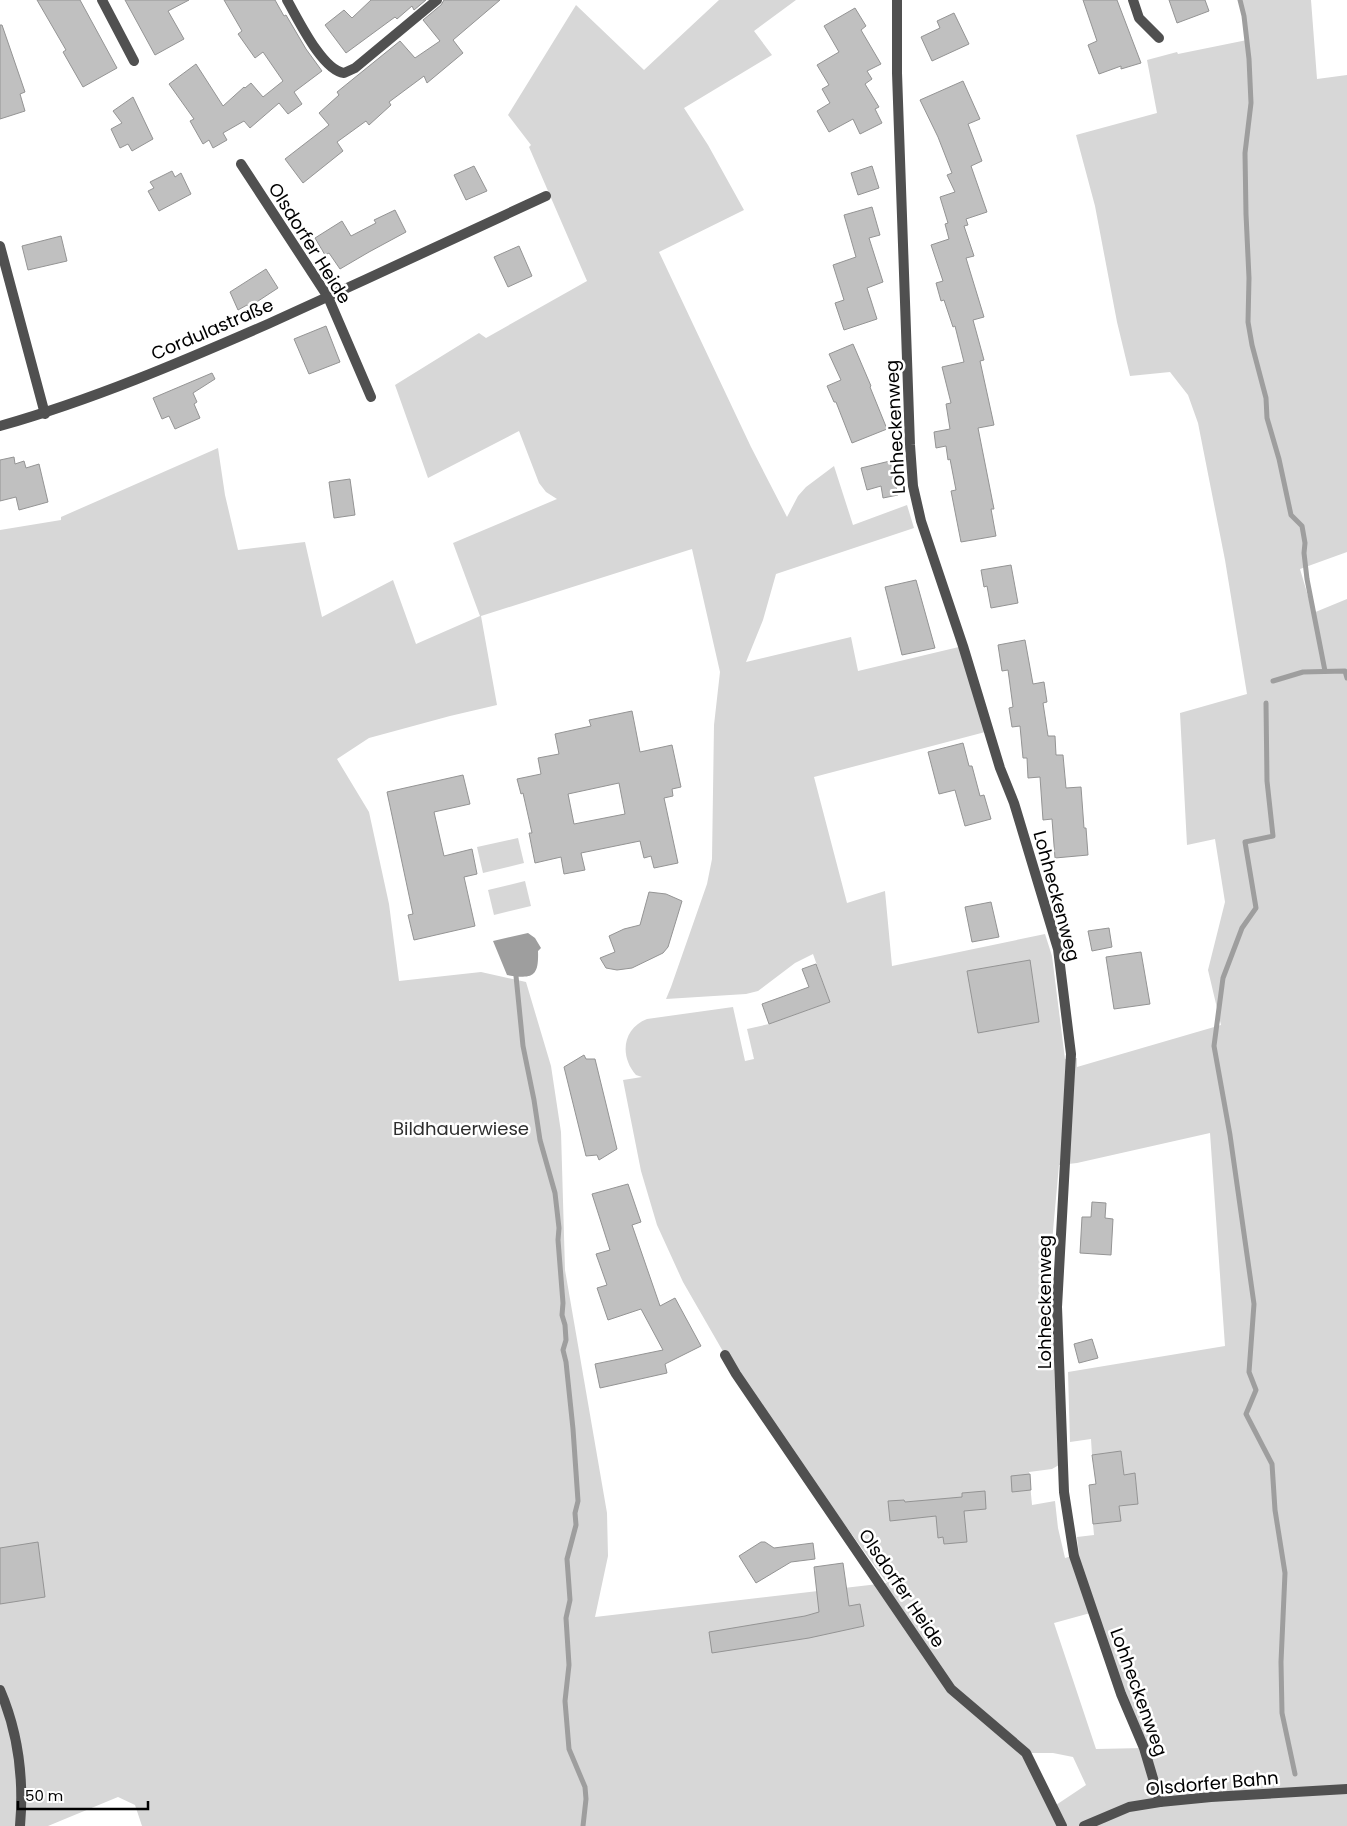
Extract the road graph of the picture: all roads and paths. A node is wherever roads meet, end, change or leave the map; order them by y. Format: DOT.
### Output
graph roads {
  1 [pos="102,0"];
  2 [pos="287,0"];
  3 [pos="437,0"];
  4 [pos="898,0"];
  5 [pos="1133,0"];
  6 [pos="1159,38"];
  7 [pos="134,61"];
  8 [pos="241,164"];
  9 [pos="546,196"];
  10 [pos="0,246"];
  11 [pos="328,297"];
  12 [pos="371,397"];
  13 [pos="45,414"];
  14 [pos="0,426"];
  15 [pos="725,1355"];
  16 [pos="0,1690"];
  17 [pos="1347,1789"];
  18 [pos="1160,1802"];
  19 [pos="20,1826"];
  20 [pos="1062,1826"];
  21 [pos="1084,1826"];
  1 -- 7 [label="street"];
  2 -- 3 [label="street"];
  4 -- 18 [label="street, Lohheckenweg"];
  5 -- 6 [label="street"];
  8 -- 11 [label="street, Olsdorfer Heide"];
  9 -- 11 [label="street, Cordulastraße"];
  10 -- 13 [label="street"];
  11 -- 12 [label="street, Olsdorfer Heide"];
  11 -- 13 [label="street, Cordulastraße"];
  13 -- 14 [label="street, Cordulastraße"];
  15 -- 20 [label="street, Olsdorfer Heide"];
  16 -- 19 [label="street"];
  17 -- 18 [label="street, Olsdorfer Bahn"];
  18 -- 21 [label="street, Olsdorfer Bahn"];
}
